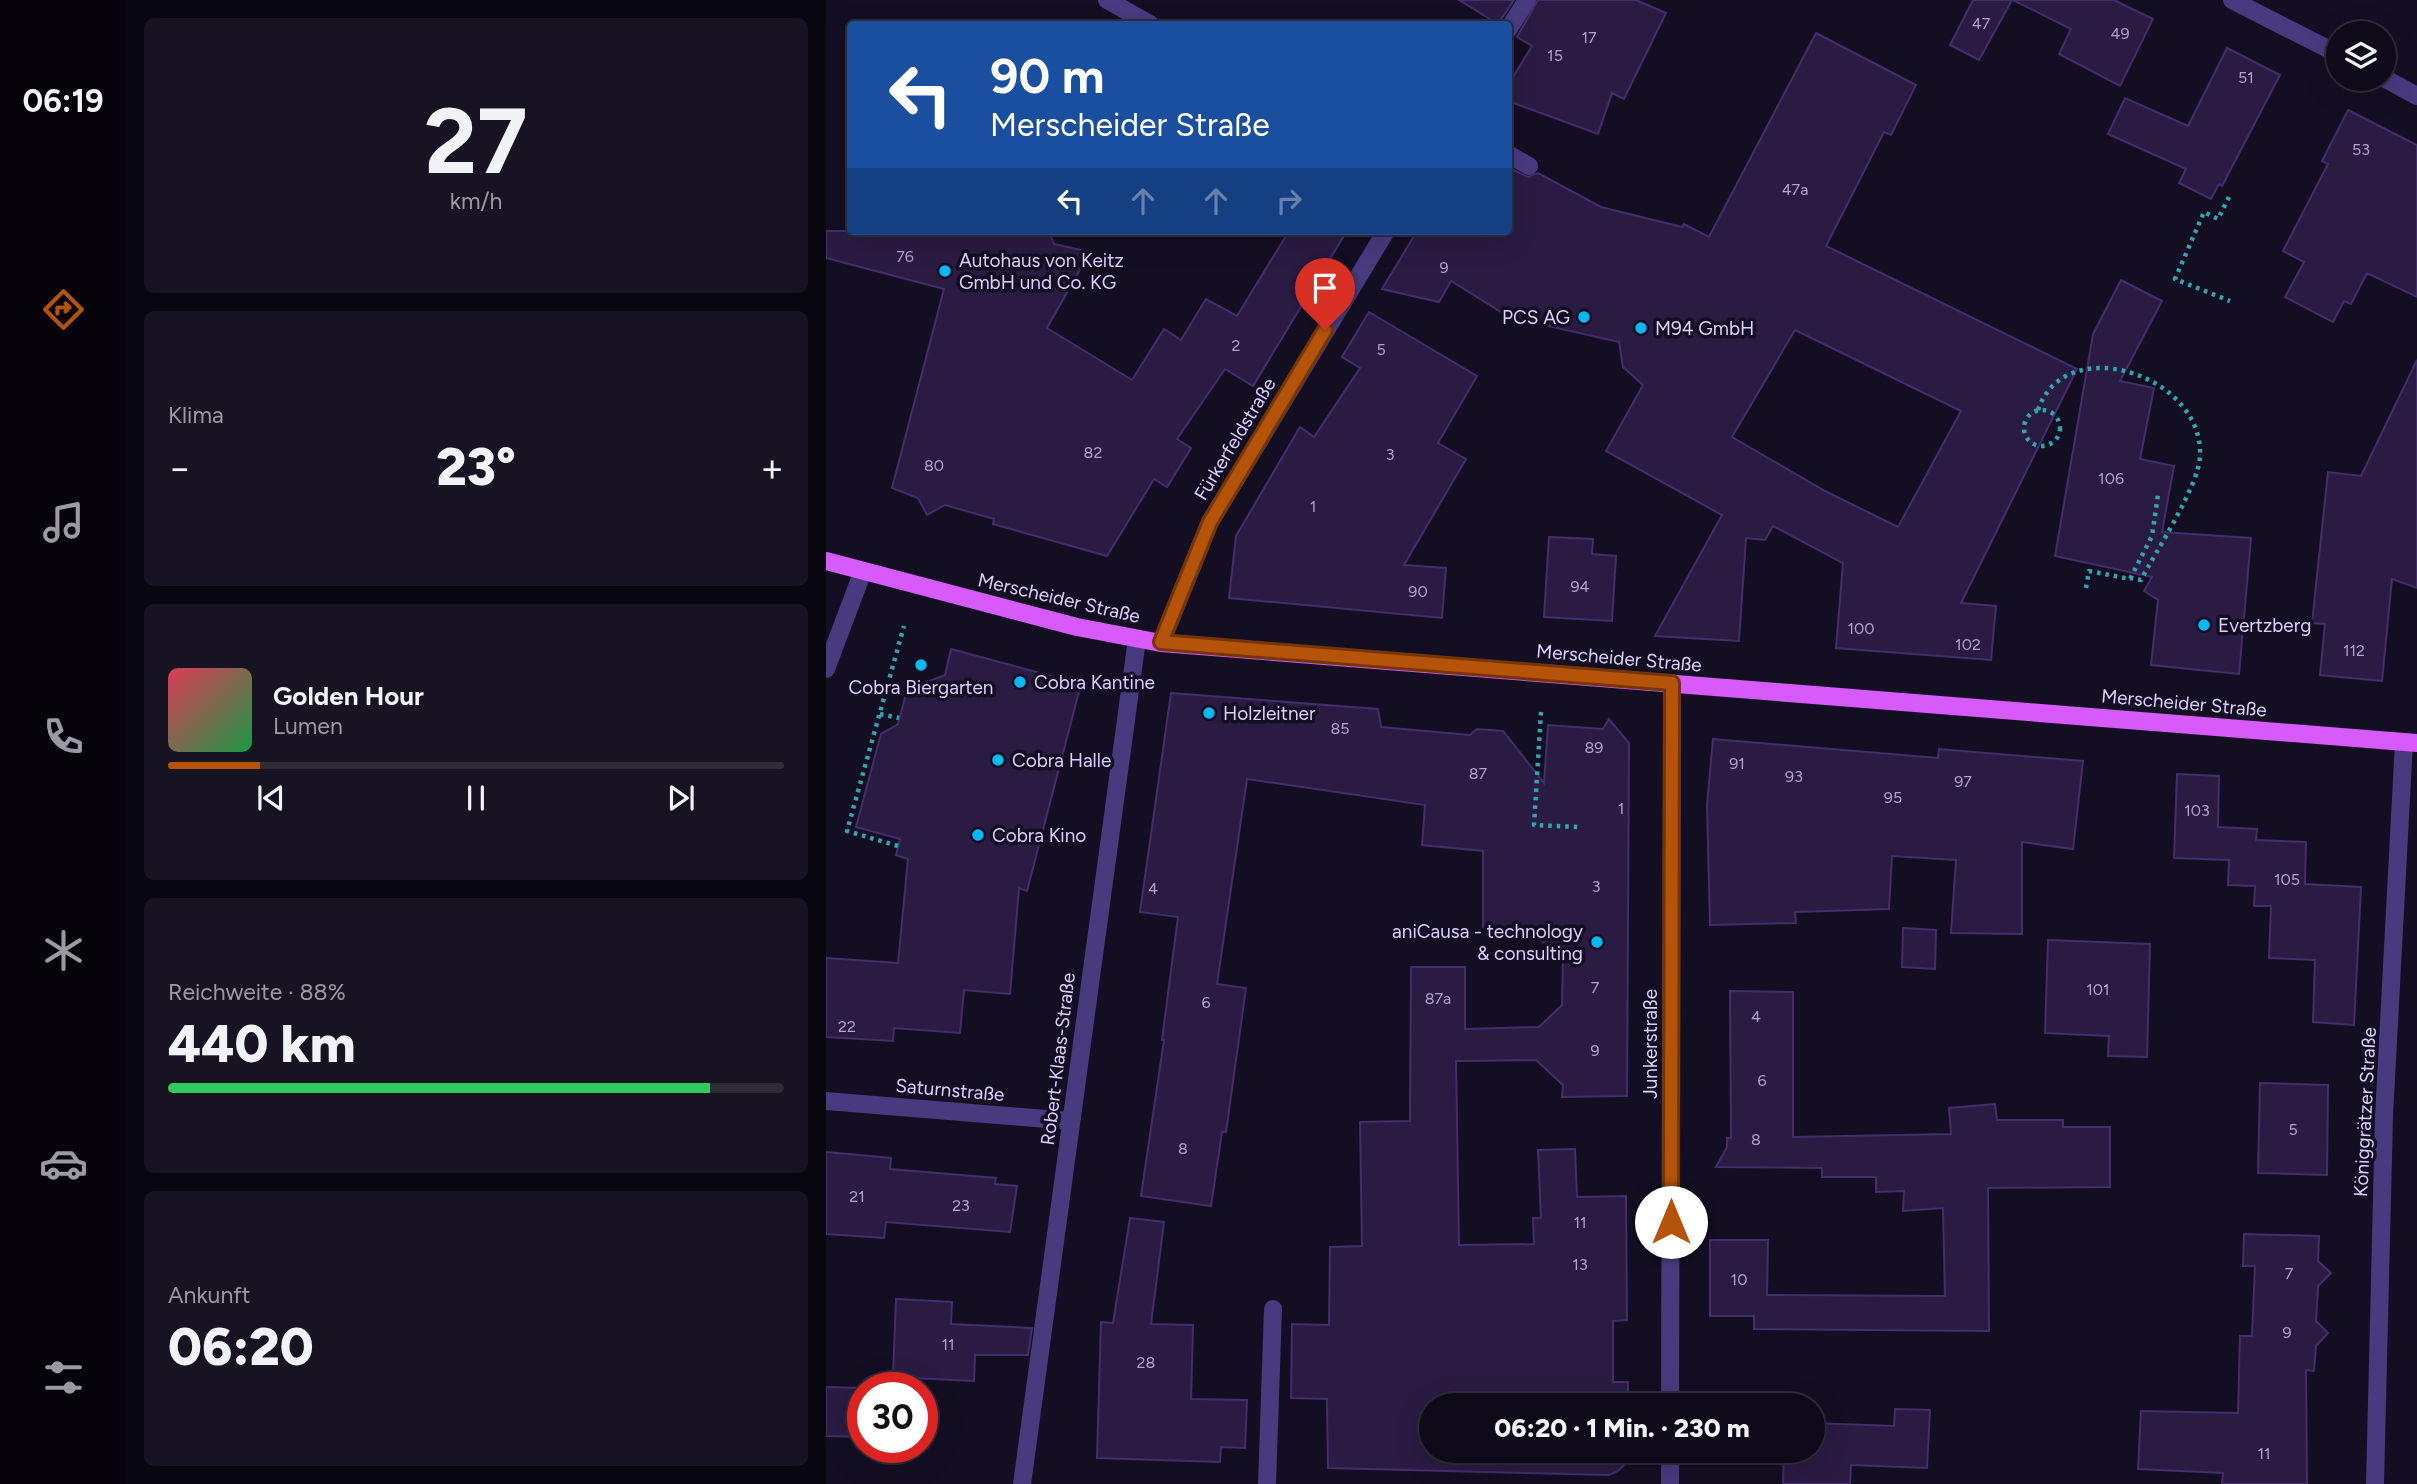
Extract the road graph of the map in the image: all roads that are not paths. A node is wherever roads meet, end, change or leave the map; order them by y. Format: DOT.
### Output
graph roads {
  1 [pos="1107,0"];
  2 [pos="1527,0"];
  3 [pos="2232,0"];
  4 [pos="1138,21"];
  5 [pos="1512,24"];
  6 [pos="2326,48"];
  7 [pos="2396,85"];
  8 [pos="2417,96"];
  9 [pos="1512,156"];
  10 [pos="1529,166"];
  11 [pos="1384,235"];
  12 [pos="826,561"];
  13 [pos="863,570"];
  14 [pos="1137,639"];
  15 [pos="1161,642"];
  16 [pos="826,669"];
  17 [pos="1672,683"];
  18 [pos="2410,742"];
  19 [pos="826,1101"];
  20 [pos="1071,1121"];
  21 [pos="1273,1309"];
  22 [pos="1670,1393"];
  23 [pos="1670,1463"];
  24 [pos="1022,1484"];
  25 [pos="1266,1484"];
  26 [pos="1670,1484"];
  27 [pos="2375,1484"];
  1 -- 4 [label="street"];
  2 -- 5 [label="street"];
  3 -- 6 [label="street"];
  7 -- 8 [label="street"];
  9 -- 10 [label="street"];
  11 -- 15 [label="street, Fürkerfeldstraße"];
  12 -- 13 [label="main road, Merscheider Straße"];
  13 -- 14 [label="main road, Merscheider Straße"];
  13 -- 16 [label="street"];
  14 -- 15 [label="main road, Merscheider Straße"];
  14 -- 20 [label="street, Robert-Klaas-Straße"];
  15 -- 17 [label="main road, Merscheider Straße"];
  17 -- 18 [label="main road, Merscheider Straße"];
  17 -- 22 [label="street, Junkerstraße"];
  18 -- 27 [label="street, Königgrätzer Straße"];
  19 -- 20 [label="street, Saturnstraße"];
  20 -- 24 [label="street, Robert-Klaas-Straße"];
  21 -- 25 [label="street"];
  23 -- 26 [label="street"];
}
